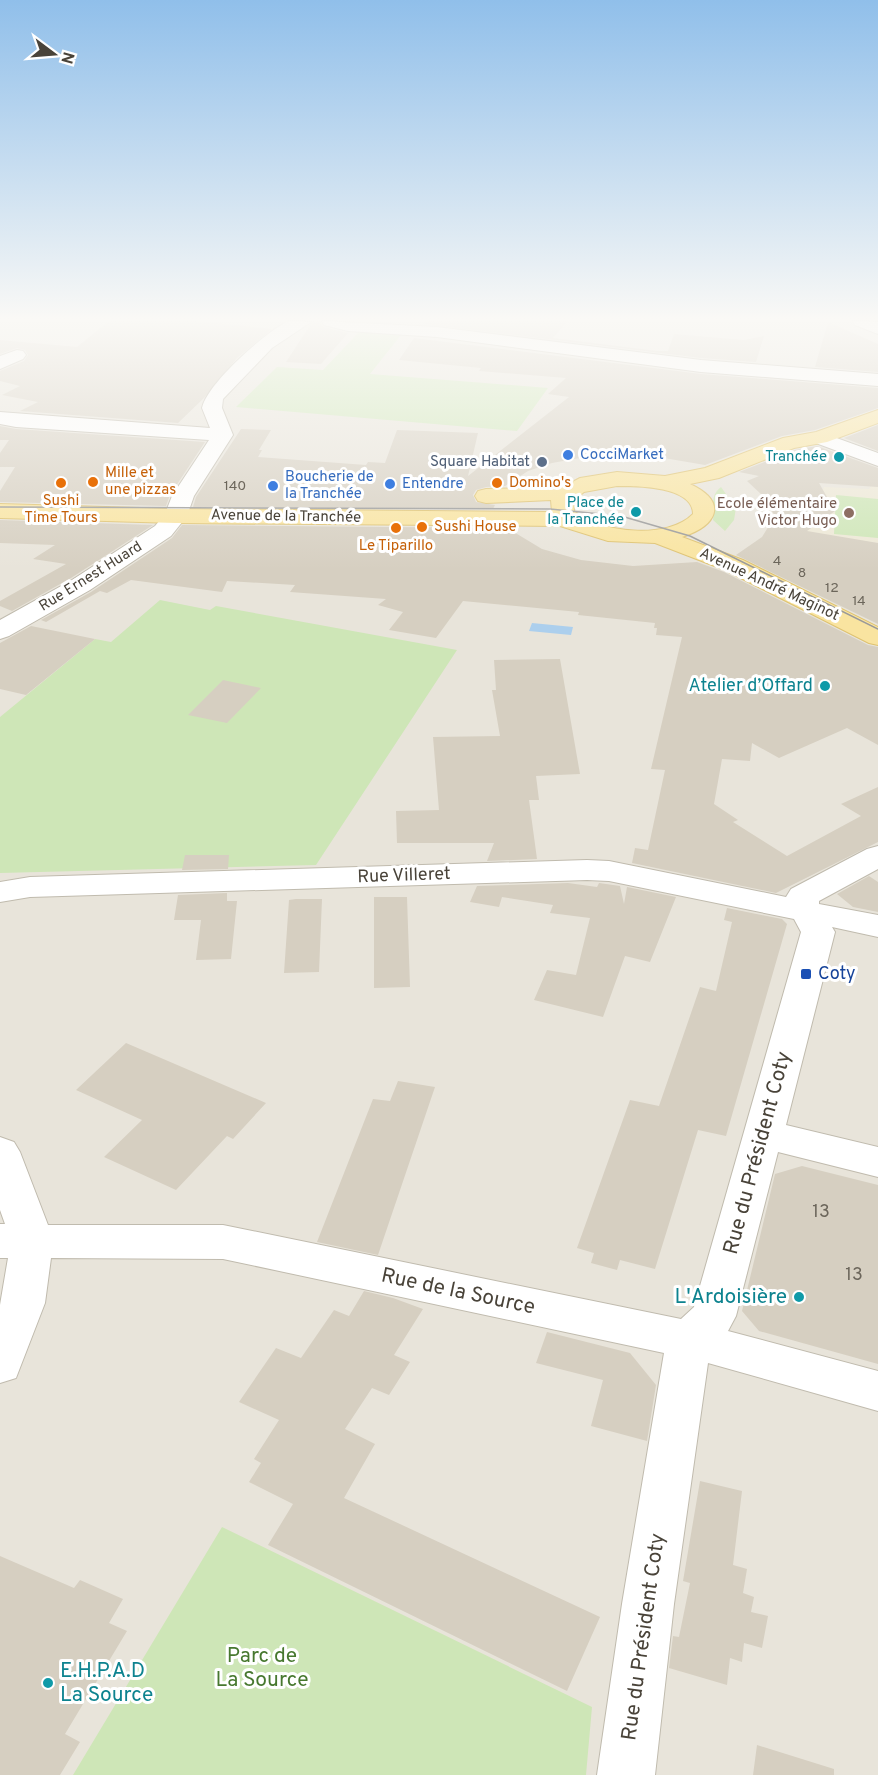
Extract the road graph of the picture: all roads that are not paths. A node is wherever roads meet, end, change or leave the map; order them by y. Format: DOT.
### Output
graph roads {
  1 [pos="212,404"];
  2 [pos="878,416"];
  3 [pos="0,418"];
  4 [pos="223,435"];
  5 [pos="820,438"];
  6 [pos="878,460"];
  7 [pos="665,483"];
  8 [pos="567,493"];
  9 [pos="694,495"];
  10 [pos="466,496"];
  11 [pos="0,498"];
  12 [pos="188,502"];
  13 [pos="0,511"];
  14 [pos="573,522"];
  15 [pos="713,529"];
  16 [pos="658,536"];
  17 [pos="878,622"];
  18 [pos="0,631"];
  19 [pos="878,637"];
  20 [pos="878,856"];
  21 [pos="0,892"];
  22 [pos="806,910"];
  23 [pos="878,926"];
  24 [pos="763,1134"];
  25 [pos="0,1152"];
  26 [pos="878,1162"];
  27 [pos="16,1241"];
  28 [pos="689,1339"];
  29 [pos="0,1364"];
  30 [pos="878,1391"];
  31 [pos="626,1775"];
  1 -- 4 [label="street"];
  2 -- 5 [label="main road"];
  3 -- 4 [label="street"];
  4 -- 12 [label="street, Rue Ernest Huard"];
  5 -- 6 [label="street"];
  5 -- 7 [label="main road"];
  5 -- 9 [label="main road"];
  7 -- 8 [label="main road"];
  7 -- 9 [label="main road"];
  8 -- 10 [label="main road"];
  8 -- 14 [label="main road"];
  9 -- 15 [label="main road"];
  11 -- 12 [label="main road, Avenue de la Tranchée"];
  12 -- 13 [label="main road, Avenue de la Tranchée"];
  12 -- 14 [label="main road, Avenue de la Tranchée"];
  12 -- 18 [label="street, Rue Ernest Huard"];
  14 -- 16 [label="main road"];
  15 -- 16 [label="main road"];
  15 -- 17 [label="main road, Avenue André Maginot"];
  16 -- 19 [label="main road, Avenue André Maginot"];
  20 -- 22 [label="street"];
  21 -- 22 [label="street, Rue Villeret"];
  22 -- 23 [label="street, Rue Villeret"];
  22 -- 24 [label="street, Rue du Président Coty"];
  24 -- 26 [label="street"];
  24 -- 28 [label="street, Rue du Président Coty"];
  25 -- 27 [label="street"];
  27 -- 28 [label="street, Rue de la Source"];
  27 -- 29 [label="street"];
  28 -- 30 [label="street, Rue de la Source"];
  28 -- 31 [label="street, Rue du Président Coty"];
}
